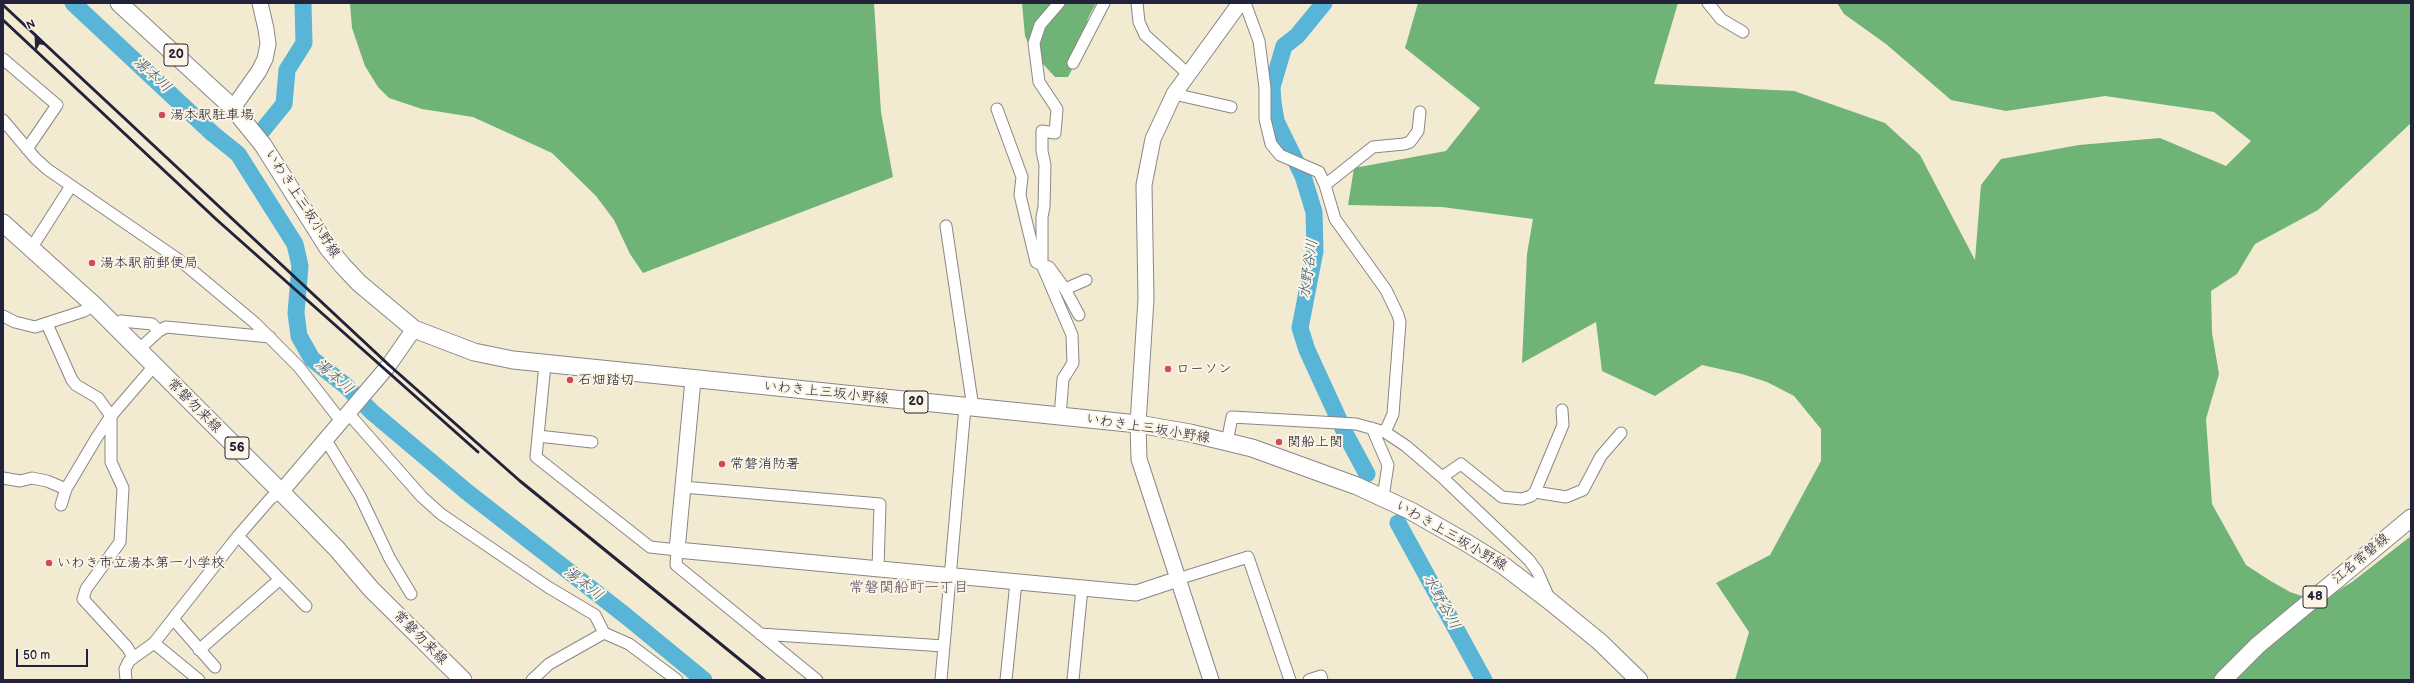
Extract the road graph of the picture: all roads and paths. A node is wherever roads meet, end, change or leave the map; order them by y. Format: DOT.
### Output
graph roads {
  1 [pos="119,3"];
  2 [pos="260,3"];
  3 [pos="1059,3"];
  4 [pos="1104,3"];
  5 [pos="1137,3"];
  6 [pos="1240,3"];
  7 [pos="1245,3"];
  8 [pos="1708,3"];
  9 [pos="1743,32"];
  10 [pos="3,59"];
  11 [pos="1073,63"];
  12 [pos="1187,73"];
  13 [pos="1174,94"];
  14 [pos="1231,107"];
  15 [pos="233,108"];
  16 [pos="997,109"];
  17 [pos="1420,112"];
  18 [pos="3,120"];
  19 [pos="27,149"];
  20 [pos="1325,185"];
  21 [pos="71,186"];
  22 [pos="3,224"];
  23 [pos="946,226"];
  24 [pos="32,247"];
  25 [pos="1042,265"];
  26 [pos="1086,280"];
  27 [pos="1065,289"];
  28 [pos="94,305"];
  29 [pos="1079,315"];
  30 [pos="3,316"];
  31 [pos="47,324"];
  32 [pos="114,327"];
  33 [pos="414,329"];
  34 [pos="159,331"];
  35 [pos="270,337"];
  36 [pos="138,350"];
  37 [pos="545,364"];
  38 [pos="154,366"];
  39 [pos="694,380"];
  40 [pos="969,408"];
  41 [pos="1562,410"];
  42 [pos="346,414"];
  43 [pos="111,416"];
  44 [pos="1060,416"];
  45 [pos="1138,424"];
  46 [pos="1372,428"];
  47 [pos="1384,432"];
  48 [pos="1621,433"];
  49 [pos="538,436"];
  50 [pos="326,440"];
  51 [pos="592,442"];
  52 [pos="1227,442"];
  53 [pos="1442,477"];
  54 [pos="3,478"];
  55 [pos="683,487"];
  56 [pos="66,489"];
  57 [pos="281,492"];
  58 [pos="1535,492"];
  59 [pos="1383,497"];
  60 [pos="61,505"];
  61 [pos="2411,518"];
  62 [pos="238,536"];
  63 [pos="677,550"];
  64 [pos="878,569"];
  65 [pos="950,576"];
  66 [pos="1178,579"];
  67 [pos="279,580"];
  68 [pos="1016,582"];
  69 [pos="1082,588"];
  70 [pos="410,594"];
  71 [pos="1551,602"];
  72 [pos="306,606"];
  73 [pos="174,620"];
  74 [pos="604,633"];
  75 [pos="760,634"];
  76 [pos="154,643"];
  77 [pos="944,646"];
  78 [pos="198,650"];
  79 [pos="133,657"];
  80 [pos="215,667"];
  81 [pos="674,679"];
  82 [pos="126,680"];
  83 [pos="199,680"];
  84 [pos="463,680"];
  85 [pos="532,680"];
  86 [pos="817,680"];
  87 [pos="941,680"];
  88 [pos="1006,680"];
  89 [pos="1073,680"];
  90 [pos="1211,680"];
  91 [pos="1290,680"];
  92 [pos="1309,680"];
  93 [pos="1322,680"];
  94 [pos="1639,680"];
  95 [pos="2223,680"];
  1 -- 15 [label="main road, いわき上三坂小野線 / 20"];
  2 -- 15 [label="street"];
  3 -- 25 [label="street"];
  4 -- 11 [label="street"];
  5 -- 12 [label="street"];
  6 -- 12 [label="street"];
  7 -- 20 [label="street"];
  8 -- 9 [label="street"];
  10 -- 19 [label="street"];
  12 -- 13 [label="street"];
  13 -- 14 [label="street"];
  13 -- 45 [label="street"];
  15 -- 33 [label="main road, いわき上三坂小野線 / 20"];
  16 -- 25 [label="street"];
  17 -- 20 [label="street"];
  18 -- 19 [label="street"];
  19 -- 21 [label="street"];
  20 -- 47 [label="street"];
  21 -- 24 [label="street"];
  21 -- 35 [label="street"];
  22 -- 24 [label="main road, 常磐勿来線 / 56"];
  23 -- 40 [label="street"];
  24 -- 28 [label="main road, 常磐勿来線 / 56"];
  25 -- 27 [label="street"];
  25 -- 44 [label="street"];
  26 -- 27 [label="street"];
  27 -- 29 [label="street"];
  28 -- 31 [label="street"];
  28 -- 32 [label="main road, 常磐勿来線 / 56"];
  30 -- 31 [label="street"];
  31 -- 43 [label="street"];
  32 -- 34 [label="street"];
  32 -- 36 [label="main road, 常磐勿来線 / 56"];
  33 -- 37 [label="main road, いわき上三坂小野線 / 20"];
  33 -- 42 [label="street"];
  34 -- 35 [label="street"];
  34 -- 36 [label="street"];
  35 -- 42 [label="street"];
  36 -- 38 [label="main road, 常磐勿来線 / 56"];
  37 -- 39 [label="main road, いわき上三坂小野線 / 20"];
  37 -- 49 [label="street"];
  38 -- 43 [label="street"];
  38 -- 57 [label="main road, 常磐勿来線 / 56"];
  39 -- 40 [label="main road, いわき上三坂小野線 / 20"];
  39 -- 55 [label="street"];
  40 -- 44 [label="main road, いわき上三坂小野線 / 20"];
  40 -- 65 [label="street"];
  41 -- 58 [label="street"];
  42 -- 50 [label="street"];
  42 -- 74 [label="street"];
  43 -- 56 [label="street"];
  43 -- 79 [label="street"];
  44 -- 45 [label="main road, いわき上三坂小野線 / 20"];
  45 -- 52 [label="main road, いわき上三坂小野線 / 20"];
  45 -- 66 [label="street"];
  46 -- 47 [label="street"];
  46 -- 52 [label="street"];
  46 -- 59 [label="street"];
  47 -- 53 [label="street"];
  48 -- 58 [label="street"];
  49 -- 51 [label="street"];
  49 -- 63 [label="street"];
  50 -- 57 [label="street"];
  50 -- 70 [label="street"];
  52 -- 59 [label="main road, いわき上三坂小野線 / 20"];
  53 -- 58 [label="street"];
  53 -- 71 [label="street"];
  54 -- 56 [label="street"];
  55 -- 63 [label="street"];
  55 -- 64 [label="street"];
  56 -- 60 [label="street"];
  57 -- 62 [label="street"];
  57 -- 84 [label="main road, 常磐勿来線 / 56"];
  59 -- 71 [label="main road, いわき上三坂小野線 / 20"];
  61 -- 95 [label="main road, 江名常磐線 / 48"];
  62 -- 67 [label="street"];
  62 -- 73 [label="street"];
  63 -- 64 [label="street"];
  63 -- 75 [label="street"];
  64 -- 65 [label="street"];
  65 -- 68 [label="street"];
  65 -- 77 [label="street"];
  66 -- 69 [label="street"];
  66 -- 90 [label="street"];
  66 -- 91 [label="street"];
  67 -- 72 [label="street"];
  67 -- 78 [label="street"];
  68 -- 69 [label="street"];
  68 -- 88 [label="street"];
  69 -- 89 [label="street"];
  71 -- 94 [label="main road, いわき上三坂小野線 / 20"];
  73 -- 76 [label="street"];
  73 -- 78 [label="street"];
  74 -- 81 [label="street"];
  74 -- 85 [label="street"];
  75 -- 77 [label="street"];
  75 -- 86 [label="street"];
  76 -- 79 [label="street"];
  76 -- 83 [label="street"];
  77 -- 87 [label="street"];
  78 -- 80 [label="street"];
  79 -- 82 [label="street"];
  92 -- 93 [label="street"];
}
